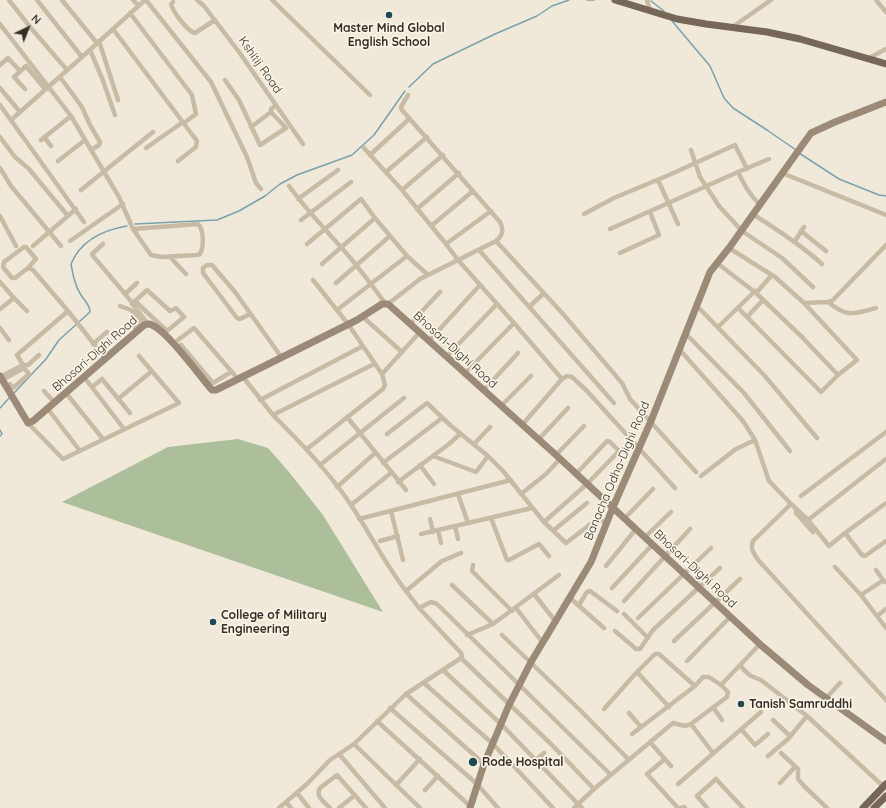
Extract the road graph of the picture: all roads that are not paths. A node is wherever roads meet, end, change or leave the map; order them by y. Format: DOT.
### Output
graph roads {
  1 [pos="9,0"];
  2 [pos="37,0"];
  3 [pos="62,0"];
  4 [pos="133,0"];
  5 [pos="146,0"];
  6 [pos="197,0"];
  7 [pos="272,0"];
  8 [pos="614,0"];
  9 [pos="647,0"];
  10 [pos="771,0"];
  11 [pos="876,0"];
  12 [pos="173,2"];
  13 [pos="139,6"];
  14 [pos="650,11"];
  15 [pos="886,12"];
  16 [pos="130,13"];
  17 [pos="215,20"];
  18 [pos="0,24"];
  19 [pos="731,28"];
  20 [pos="113,29"];
  21 [pos="98,42"];
  22 [pos="886,49"];
  23 [pos="90,50"];
  24 [pos="82,57"];
  25 [pos="869,58"];
  26 [pos="886,64"];
  27 [pos="0,65"];
  28 [pos="67,70"];
  29 [pos="20,72"];
  30 [pos="60,77"];
  31 [pos="225,80"];
  32 [pos="0,88"];
  33 [pos="47,88"];
  34 [pos="25,89"];
  35 [pos="370,95"];
  36 [pos="408,95"];
  37 [pos="118,100"];
  38 [pos="886,102"];
  39 [pos="0,105"];
  40 [pos="276,105"];
  41 [pos="20,112"];
  42 [pos="271,112"];
  43 [pos="115,115"];
  44 [pos="71,116"];
  45 [pos="409,119"];
  46 [pos="11,120"];
  47 [pos="183,122"];
  48 [pos="251,127"];
  49 [pos="153,132"];
  50 [pos="0,137"];
  51 [pos="427,137"];
  52 [pos="85,140"];
  53 [pos="303,144"];
  54 [pos="51,146"];
  55 [pos="146,148"];
  56 [pos="364,148"];
  57 [pos="91,150"];
  58 [pos="691,150"];
  59 [pos="370,155"];
  60 [pos="443,155"];
  61 [pos="769,159"];
  62 [pos="178,161"];
  63 [pos="58,162"];
  64 [pos="695,163"];
  65 [pos="0,168"];
  66 [pos="747,169"];
  67 [pos="338,170"];
  68 [pos="104,172"];
  69 [pos="386,172"];
  70 [pos="738,172"];
  71 [pos="782,173"];
  72 [pos="459,174"];
  73 [pos="658,180"];
  74 [pos="351,182"];
  75 [pos="289,186"];
  76 [pos="705,188"];
  77 [pos="81,190"];
  78 [pos="261,190"];
  79 [pos="402,190"];
  80 [pos="473,190"];
  81 [pos="298,199"];
  82 [pos="669,203"];
  83 [pos="122,204"];
  84 [pos="760,205"];
  85 [pos="76,209"];
  86 [pos="417,209"];
  87 [pos="491,211"];
  88 [pos="650,212"];
  89 [pos="310,213"];
  90 [pos="584,214"];
  91 [pos="754,215"];
  92 [pos="886,215"];
  93 [pos="0,216"];
  94 [pos="68,216"];
  95 [pos="375,218"];
  96 [pos="301,220"];
  97 [pos="84,222"];
  98 [pos="678,224"];
  99 [pos="431,226"];
  100 [pos="133,229"];
  101 [pos="610,230"];
  102 [pos="325,231"];
  103 [pos="742,231"];
  104 [pos="49,232"];
  105 [pos="390,236"];
  106 [pos="70,241"];
  107 [pos="496,241"];
  108 [pos="795,241"];
  109 [pos="814,243"];
  110 [pos="103,244"];
  111 [pos="307,244"];
  112 [pos="446,244"];
  113 [pos="886,245"];
  114 [pos="16,246"];
  115 [pos="33,246"];
  116 [pos="61,246"];
  117 [pos="341,247"];
  118 [pos="729,248"];
  119 [pos="479,250"];
  120 [pos="808,251"];
  121 [pos="826,251"];
  122 [pos="620,253"];
  123 [pos="407,256"];
  124 [pos="170,257"];
  125 [pos="458,260"];
  126 [pos="717,263"];
  127 [pos="322,264"];
  128 [pos="822,264"];
  129 [pos="356,265"];
  130 [pos="28,268"];
  131 [pos="186,274"];
  132 [pos="428,275"];
  133 [pos="772,275"];
  134 [pos="313,280"];
  135 [pos="0,282"];
  136 [pos="137,283"];
  137 [pos="336,284"];
  138 [pos="372,284"];
  139 [pos="480,285"];
  140 [pos="813,287"];
  141 [pos="440,292"];
  142 [pos="755,292"];
  143 [pos="125,294"];
  144 [pos="544,294"];
  145 [pos="14,298"];
  146 [pos="764,300"];
  147 [pos="133,302"];
  148 [pos="828,302"];
  149 [pos="386,303"];
  150 [pos="804,303"];
  151 [pos="497,304"];
  152 [pos="696,305"];
  153 [pos="120,306"];
  154 [pos="529,307"];
  155 [pos="738,308"];
  156 [pos="876,308"];
  157 [pos="0,309"];
  158 [pos="68,310"];
  159 [pos="337,310"];
  160 [pos="27,311"];
  161 [pos="250,314"];
  162 [pos="363,317"];
  163 [pos="747,317"];
  164 [pos="514,323"];
  165 [pos="148,324"];
  166 [pos="348,324"];
  167 [pos="410,324"];
  168 [pos="718,327"];
  169 [pos="0,328"];
  170 [pos="137,331"];
  171 [pos="107,332"];
  172 [pos="419,333"];
  173 [pos="686,334"];
  174 [pos="9,340"];
  175 [pos="178,340"];
  176 [pos="429,341"];
  177 [pos="93,344"];
  178 [pos="181,346"];
  179 [pos="363,346"];
  180 [pos="679,349"];
  181 [pos="402,352"];
  182 [pos="518,353"];
  183 [pos="39,356"];
  184 [pos="138,356"];
  185 [pos="446,357"];
  186 [pos="105,358"];
  187 [pos="282,358"];
  188 [pos="374,364"];
  189 [pos="23,365"];
  190 [pos="152,371"];
  191 [pos="231,372"];
  192 [pos="382,374"];
  193 [pos="464,374"];
  194 [pos="838,375"];
  195 [pos="532,376"];
  196 [pos="84,377"];
  197 [pos="240,378"];
  198 [pos="562,379"];
  199 [pos="5,382"];
  200 [pos="92,387"];
  201 [pos="44,391"];
  202 [pos="483,391"];
  203 [pos="66,393"];
  204 [pos="404,398"];
  205 [pos="118,399"];
  206 [pos="260,400"];
  207 [pos="55,403"];
  208 [pos="614,403"];
  209 [pos="501,406"];
  210 [pos="568,408"];
  211 [pos="48,409"];
  212 [pos="130,413"];
  213 [pos="273,415"];
  214 [pos="347,417"];
  215 [pos="442,418"];
  216 [pos="651,421"];
  217 [pos="28,423"];
  218 [pos="522,425"];
  219 [pos="584,426"];
  220 [pos="490,427"];
  221 [pos="124,429"];
  222 [pos="886,432"];
  223 [pos="360,434"];
  224 [pos="387,434"];
  225 [pos="460,434"];
  226 [pos="817,438"];
  227 [pos="103,439"];
  228 [pos="539,440"];
  229 [pos="755,440"];
  230 [pos="474,444"];
  231 [pos="639,447"];
  232 [pos="307,449"];
  233 [pos="80,450"];
  234 [pos="790,452"];
  235 [pos="375,453"];
  236 [pos="433,456"];
  237 [pos="488,456"];
  238 [pos="558,457"];
  239 [pos="886,459"];
  240 [pos="383,463"];
  241 [pos="320,465"];
  242 [pos="420,465"];
  243 [pos="696,472"];
  244 [pos="391,473"];
  245 [pos="576,474"];
  246 [pos="701,476"];
  247 [pos="511,480"];
  248 [pos="398,482"];
  249 [pos="434,484"];
  250 [pos="587,484"];
  251 [pos="337,487"];
  252 [pos="675,488"];
  253 [pos="653,489"];
  254 [pos="406,490"];
  255 [pos="458,494"];
  256 [pos="521,494"];
  257 [pos="801,496"];
  258 [pos="587,503"];
  259 [pos="886,503"];
  260 [pos="791,504"];
  261 [pos="351,505"];
  262 [pos="613,507"];
  263 [pos="532,508"];
  264 [pos="796,509"];
  265 [pos="391,511"];
  266 [pos="671,512"];
  267 [pos="491,518"];
  268 [pos="625,518"];
  269 [pos="359,519"];
  270 [pos="430,519"];
  271 [pos="808,520"];
  272 [pos="544,522"];
  273 [pos="607,522"];
  274 [pos="468,523"];
  275 [pos="455,526"];
  276 [pos="636,529"];
  277 [pos="690,529"];
  278 [pos="554,530"];
  279 [pos="435,531"];
  280 [pos="814,532"];
  281 [pos="845,533"];
  282 [pos="421,534"];
  283 [pos="398,536"];
  284 [pos="645,538"];
  285 [pos="458,539"];
  286 [pos="380,541"];
  287 [pos="886,541"];
  288 [pos="441,543"];
  289 [pos="652,545"];
  290 [pos="711,548"];
  291 [pos="461,553"];
  292 [pos="549,556"];
  293 [pos="665,557"];
  294 [pos="403,560"];
  295 [pos="473,565"];
  296 [pos="606,566"];
  297 [pos="836,567"];
  298 [pos="720,568"];
  299 [pos="876,570"];
  300 [pos="684,574"];
  301 [pos="559,575"];
  302 [pos="740,579"];
  303 [pos="885,581"];
  304 [pos="452,586"];
  305 [pos="698,587"];
  306 [pos="612,588"];
  307 [pos="406,591"];
  308 [pos="534,594"];
  309 [pos="861,595"];
  310 [pos="570,598"];
  311 [pos="624,602"];
  312 [pos="714,602"];
  313 [pos="578,605"];
  314 [pos="419,608"];
  315 [pos="886,609"];
  316 [pos="514,610"];
  317 [pos="617,611"];
  318 [pos="624,614"];
  319 [pos="877,616"];
  320 [pos="730,617"];
  321 [pos="638,618"];
  322 [pos="556,622"];
  323 [pos="493,624"];
  324 [pos="604,628"];
  325 [pos="886,628"];
  326 [pos="615,631"];
  327 [pos="467,635"];
  328 [pos="502,635"];
  329 [pos="648,638"];
  330 [pos="674,641"];
  331 [pos="543,643"];
  332 [pos="760,644"];
  333 [pos="461,658"];
  334 [pos="687,661"];
  335 [pos="531,662"];
  336 [pos="740,665"];
  337 [pos="444,671"];
  338 [pos="636,672"];
  339 [pos="424,683"];
  340 [pos="840,683"];
  341 [pos="520,685"];
  342 [pos="721,685"];
  343 [pos="695,686"];
  344 [pos="406,694"];
  345 [pos="826,698"];
  346 [pos="886,700"];
  347 [pos="509,705"];
  348 [pos="669,707"];
  349 [pos="713,707"];
  350 [pos="390,708"];
  351 [pos="604,709"];
  352 [pos="761,712"];
  353 [pos="629,713"];
  354 [pos="807,716"];
  355 [pos="722,720"];
  356 [pos="773,720"];
  357 [pos="377,721"];
  358 [pos="501,724"];
  359 [pos="691,724"];
  360 [pos="641,726"];
  361 [pos="741,729"];
  362 [pos="632,734"];
  363 [pos="768,734"];
  364 [pos="790,736"];
  365 [pos="886,741"];
  366 [pos="650,742"];
  367 [pos="354,744"];
  368 [pos="493,744"];
  369 [pos="544,753"];
  370 [pos="713,753"];
  371 [pos="781,753"];
  372 [pos="339,754"];
  373 [pos="768,756"];
  374 [pos="420,759"];
  375 [pos="664,759"];
  376 [pos="536,760"];
  377 [pos="629,760"];
  378 [pos="484,764"];
  379 [pos="671,766"];
  380 [pos="795,767"];
  381 [pos="611,775"];
  382 [pos="438,776"];
  383 [pos="780,783"];
  384 [pos="477,784"];
  385 [pos="678,784"];
  386 [pos="396,785"];
  387 [pos="885,785"];
  388 [pos="594,789"];
  389 [pos="425,790"];
  390 [pos="297,793"];
  391 [pos="355,795"];
  392 [pos="886,796"];
  393 [pos="286,802"];
  394 [pos="470,807"];
  395 [pos="577,807"];
  396 [pos="279,808"];
  397 [pos="291,808"];
  398 [pos="309,808"];
  399 [pos="330,808"];
  400 [pos="339,808"];
  401 [pos="366,808"];
  402 [pos="386,808"];
  403 [pos="420,808"];
  404 [pos="498,808"];
  405 [pos="553,808"];
  406 [pos="678,808"];
  407 [pos="681,808"];
  408 [pos="685,808"];
  409 [pos="707,808"];
  410 [pos="743,808"];
  411 [pos="826,808"];
  412 [pos="863,808"];
  413 [pos="874,808"];
  1 -- 28 [label="street"];
  2 -- 24 [label="street"];
  3 -- 21 [label="street"];
  4 -- 13 [label="street"];
  5 -- 13 [label="street"];
  5 -- 78 [label="street"];
  6 -- 17 [label="street, Kshitij Road"];
  7 -- 35 [label="street"];
  8 -- 14 [label="main road"];
  9 -- 14 [label="street"];
  10 -- 19 [label="street"];
  11 -- 15 [label="street"];
  12 -- 17 [label="street"];
  13 -- 16 [label="street"];
  14 -- 19 [label="main road"];
  16 -- 20 [label="street"];
  16 -- 47 [label="street"];
  17 -- 40 [label="street, Kshitij Road"];
  18 -- 33 [label="street"];
  19 -- 25 [label="main road"];
  20 -- 21 [label="street"];
  20 -- 47 [label="street"];
  21 -- 23 [label="street"];
  21 -- 37 [label="street"];
  22 -- 25 [label="street"];
  23 -- 24 [label="street"];
  23 -- 43 [label="street"];
  24 -- 28 [label="street"];
  25 -- 26 [label="main road"];
  27 -- 29 [label="street"];
  28 -- 30 [label="street"];
  29 -- 33 [label="street"];
  29 -- 34 [label="street"];
  30 -- 33 [label="street"];
  30 -- 57 [label="street"];
  31 -- 48 [label="street"];
  32 -- 41 [label="street"];
  33 -- 41 [label="street"];
  33 -- 44 [label="street"];
  36 -- 45 [label="street"];
  38 -- 71 [label="street, Banacha Odha-Dighi Road"];
  39 -- 46 [label="street"];
  40 -- 42 [label="street"];
  40 -- 53 [label="street, Kshitij Road"];
  41 -- 46 [label="street"];
  42 -- 48 [label="street"];
  42 -- 48 [label="street"];
  44 -- 52 [label="street"];
  44 -- 54 [label="street"];
  45 -- 51 [label="street"];
  45 -- 59 [label="street"];
  46 -- 85 [label="street"];
  47 -- 55 [label="street"];
  47 -- 62 [label="street"];
  49 -- 68 [label="street"];
  50 -- 94 [label="street"];
  51 -- 60 [label="street"];
  51 -- 69 [label="street"];
  52 -- 57 [label="street"];
  52 -- 63 [label="street"];
  56 -- 59 [label="street"];
  57 -- 68 [label="street"];
  58 -- 64 [label="street"];
  59 -- 69 [label="street"];
  60 -- 72 [label="street"];
  60 -- 79 [label="street"];
  61 -- 66 [label="street"];
  64 -- 66 [label="street"];
  64 -- 73 [label="street"];
  64 -- 76 [label="street"];
  65 -- 104 [label="street"];
  66 -- 70 [label="street"];
  67 -- 81 [label="street"];
  68 -- 77 [label="street"];
  68 -- 83 [label="street"];
  69 -- 79 [label="street"];
  70 -- 76 [label="street"];
  70 -- 84 [label="street"];
  71 -- 84 [label="street, Banacha Odha-Dighi Road"];
  71 -- 92 [label="street"];
  72 -- 80 [label="street"];
  72 -- 86 [label="street"];
  73 -- 82 [label="street"];
  73 -- 90 [label="street"];
  74 -- 89 [label="street"];
  75 -- 81 [label="street"];
  76 -- 82 [label="street"];
  76 -- 103 [label="street"];
  79 -- 86 [label="street"];
  80 -- 87 [label="street"];
  80 -- 99 [label="street"];
  81 -- 89 [label="street"];
  82 -- 88 [label="street"];
  82 -- 98 [label="street"];
  83 -- 100 [label="street"];
  83 -- 106 [label="street"];
  84 -- 91 [label="street, Banacha Odha-Dighi Road"];
  85 -- 94 [label="street"];
  85 -- 97 [label="street"];
  86 -- 99 [label="street"];
  87 -- 107 [label="street"];
  87 -- 112 [label="street"];
  88 -- 101 [label="street"];
  88 -- 122 [label="street"];
  89 -- 96 [label="street"];
  89 -- 102 [label="street"];
  91 -- 103 [label="street, Banacha Odha-Dighi Road"];
  91 -- 108 [label="street"];
  93 -- 114 [label="street"];
  94 -- 104 [label="street"];
  95 -- 102 [label="street"];
  95 -- 105 [label="street"];
  95 -- 117 [label="street"];
  99 -- 112 [label="street"];
  100 -- 124 [label="street"];
  100 -- 124 [label="street"];
  102 -- 111 [label="street"];
  102 -- 117 [label="street"];
  103 -- 118 [label="street, Banacha Odha-Dighi Road"];
  103 -- 140 [label="street"];
  104 -- 115 [label="street"];
  104 -- 116 [label="street"];
  105 -- 123 [label="street"];
  105 -- 129 [label="street"];
  107 -- 119 [label="street"];
  107 -- 144 [label="street"];
  108 -- 109 [label="street"];
  108 -- 120 [label="street"];
  109 -- 120 [label="street"];
  109 -- 121 [label="street"];
  110 -- 143 [label="street"];
  112 -- 125 [label="street"];
  113 -- 148 [label="street"];
  117 -- 127 [label="street"];
  117 -- 129 [label="street"];
  118 -- 126 [label="street, Banacha Odha-Dighi Road"];
  118 -- 133 [label="street"];
  119 -- 125 [label="street"];
  119 -- 154 [label="street"];
  120 -- 128 [label="street"];
  123 -- 132 [label="street"];
  123 -- 138 [label="street"];
  124 -- 131 [label="street"];
  125 -- 132 [label="street"];
  125 -- 139 [label="street"];
  126 -- 142 [label="street"];
  126 -- 152 [label="street, Banacha Odha-Dighi Road"];
  129 -- 137 [label="street"];
  129 -- 138 [label="street"];
  130 -- 130 [label="street"];
  130 -- 158 [label="street"];
  132 -- 149 [label="street"];
  133 -- 142 [label="street"];
  133 -- 150 [label="street"];
  134 -- 159 [label="street"];
  135 -- 145 [label="street"];
  136 -- 143 [label="street"];
  138 -- 149 [label="street"];
  138 -- 159 [label="street"];
  139 -- 151 [label="street"];
  139 -- 176 [label="street"];
  141 -- 167 [label="street"];
  142 -- 146 [label="street"];
  142 -- 155 [label="street"];
  143 -- 147 [label="street"];
  144 -- 154 [label="street"];
  144 -- 216 [label="street"];
  145 -- 157 [label="street"];
  145 -- 160 [label="street"];
  146 -- 163 [label="street"];
  146 -- 194 [label="street"];
  147 -- 147 [label="street"];
  147 -- 165 [label="street"];
  148 -- 150 [label="street"];
  148 -- 156 [label="street"];
  149 -- 162 [label="street, Bhosari-Dighi Road"];
  149 -- 167 [label="street, Bhosari-Dighi Road"];
  150 -- 194 [label="street"];
  151 -- 164 [label="street"];
  151 -- 185 [label="street"];
  152 -- 168 [label="street"];
  152 -- 173 [label="street, Banacha Odha-Dighi Road"];
  153 -- 170 [label="street"];
  154 -- 208 [label="street"];
  155 -- 163 [label="street"];
  155 -- 168 [label="street"];
  158 -- 177 [label="street"];
  158 -- 189 [label="street"];
  159 -- 166 [label="street"];
  161 -- 161 [label="street"];
  161 -- 187 [label="street"];
  162 -- 166 [label="street, Bhosari-Dighi Road"];
  162 -- 181 [label="street"];
  163 -- 194 [label="street"];
  164 -- 193 [label="street"];
  164 -- 198 [label="street"];
  165 -- 170 [label="street, Bhosari-Dighi Road"];
  165 -- 197 [label="street, Bhosari-Dighi Road"];
  166 -- 179 [label="street"];
  166 -- 187 [label="street, Bhosari-Dighi Road"];
  167 -- 172 [label="street, Bhosari-Dighi Road"];
  168 -- 226 [label="street"];
  169 -- 174 [label="street"];
  170 -- 186 [label="street, Bhosari-Dighi Road"];
  171 -- 177 [label="street"];
  172 -- 176 [label="street, Bhosari-Dighi Road"];
  172 -- 181 [label="street"];
  173 -- 180 [label="street, Banacha Odha-Dighi Road"];
  173 -- 234 [label="street"];
  175 -- 191 [label="street"];
  176 -- 185 [label="street, Bhosari-Dighi Road"];
  177 -- 186 [label="street"];
  178 -- 191 [label="street"];
  179 -- 188 [label="street"];
  179 -- 206 [label="street"];
  180 -- 216 [label="street, Banacha Odha-Dighi Road"];
  180 -- 229 [label="street"];
  181 -- 192 [label="street"];
  182 -- 202 [label="street"];
  183 -- 189 [label="street"];
  184 -- 190 [label="street"];
  185 -- 193 [label="street, Bhosari-Dighi Road"];
  186 -- 196 [label="street, Bhosari-Dighi Road"];
  187 -- 197 [label="street, Bhosari-Dighi Road"];
  188 -- 192 [label="street"];
  188 -- 213 [label="street"];
  189 -- 199 [label="street"];
  190 -- 205 [label="street"];
  190 -- 221 [label="street"];
  191 -- 197 [label="street"];
  192 -- 214 [label="street"];
  193 -- 202 [label="street, Bhosari-Dighi Road"];
  195 -- 209 [label="street"];
  196 -- 200 [label="street"];
  196 -- 203 [label="street, Bhosari-Dighi Road"];
  197 -- 206 [label="street"];
  198 -- 218 [label="street"];
  198 -- 231 [label="street"];
  199 -- 217 [label="street"];
  200 -- 205 [label="street"];
  200 -- 221 [label="street"];
  201 -- 207 [label="street"];
  202 -- 209 [label="street, Bhosari-Dighi Road"];
  203 -- 207 [label="street, Bhosari-Dighi Road"];
  203 -- 227 [label="street"];
  204 -- 223 [label="street"];
  205 -- 212 [label="street"];
  206 -- 213 [label="street"];
  207 -- 211 [label="street, Bhosari-Dighi Road"];
  209 -- 218 [label="street, Bhosari-Dighi Road"];
  210 -- 228 [label="street"];
  211 -- 217 [label="street, Bhosari-Dighi Road"];
  211 -- 233 [label="street"];
  213 -- 232 [label="street"];
  214 -- 223 [label="street"];
  214 -- 232 [label="street"];
  215 -- 224 [label="street"];
  215 -- 225 [label="street"];
  215 -- 240 [label="street"];
  216 -- 231 [label="street, Banacha Odha-Dighi Road"];
  216 -- 243 [label="street"];
  217 -- 233 [label="street"];
  218 -- 228 [label="street, Bhosari-Dighi Road"];
  219 -- 238 [label="street"];
  220 -- 230 [label="street"];
  221 -- 227 [label="street"];
  222 -- 257 [label="street"];
  223 -- 235 [label="street"];
  223 -- 241 [label="street"];
  225 -- 230 [label="street"];
  225 -- 236 [label="street"];
  227 -- 233 [label="street"];
  228 -- 238 [label="street, Bhosari-Dighi Road"];
  229 -- 246 [label="street"];
  229 -- 260 [label="street"];
  230 -- 237 [label="street"];
  231 -- 252 [label="street"];
  231 -- 262 [label="street, Banacha Odha-Dighi Road"];
  232 -- 241 [label="street"];
  235 -- 240 [label="street"];
  235 -- 251 [label="street"];
  236 -- 237 [label="street"];
  236 -- 242 [label="street"];
  237 -- 247 [label="street"];
  238 -- 245 [label="street, Bhosari-Dighi Road"];
  238 -- 256 [label="street"];
  239 -- 271 [label="street"];
  240 -- 244 [label="street"];
  241 -- 251 [label="street"];
  242 -- 248 [label="street"];
  242 -- 249 [label="street"];
  244 -- 248 [label="street"];
  244 -- 261 [label="street"];
  245 -- 250 [label="street, Bhosari-Dighi Road"];
  245 -- 250 [label="street"];
  247 -- 255 [label="street"];
  247 -- 256 [label="street"];
  248 -- 254 [label="street"];
  250 -- 262 [label="street, Bhosari-Dighi Road"];
  250 -- 272 [label="street"];
  251 -- 261 [label="street"];
  253 -- 268 [label="street"];
  255 -- 265 [label="street"];
  255 -- 274 [label="street"];
  256 -- 263 [label="street"];
  258 -- 278 [label="street"];
  259 -- 281 [label="street"];
  260 -- 264 [label="street"];
  260 -- 346 [label="street"];
  261 -- 269 [label="street"];
  262 -- 268 [label="street, Bhosari-Dighi Road"];
  262 -- 273 [label="street, Banacha Odha-Dighi Road"];
  263 -- 267 [label="street"];
  263 -- 272 [label="street"];
  264 -- 271 [label="street"];
  264 -- 280 [label="street"];
  265 -- 269 [label="street"];
  265 -- 283 [label="street"];
  266 -- 284 [label="street"];
  267 -- 274 [label="street"];
  267 -- 292 [label="street"];
  268 -- 276 [label="street, Bhosari-Dighi Road"];
  269 -- 307 [label="street"];
  270 -- 279 [label="street"];
  271 -- 281 [label="street"];
  272 -- 278 [label="street"];
  273 -- 278 [label="street"];
  273 -- 310 [label="street, Banacha Odha-Dighi Road"];
  274 -- 275 [label="street"];
  275 -- 279 [label="street"];
  275 -- 285 [label="street"];
  276 -- 284 [label="street, Bhosari-Dighi Road"];
  276 -- 296 [label="street"];
  277 -- 293 [label="street"];
  279 -- 282 [label="street"];
  279 -- 288 [label="street"];
  281 -- 287 [label="street"];
  283 -- 286 [label="street"];
  283 -- 294 [label="street"];
  284 -- 289 [label="street, Bhosari-Dighi Road"];
  289 -- 293 [label="street, Bhosari-Dighi Road"];
  289 -- 306 [label="street"];
  290 -- 300 [label="street"];
  291 -- 307 [label="street"];
  293 -- 300 [label="street, Bhosari-Dighi Road"];
  293 -- 311 [label="street"];
  295 -- 316 [label="street"];
  297 -- 309 [label="street"];
  298 -- 305 [label="street"];
  299 -- 303 [label="street"];
  300 -- 305 [label="street, Bhosari-Dighi Road"];
  300 -- 321 [label="street"];
  301 -- 308 [label="street"];
  302 -- 312 [label="street"];
  303 -- 309 [label="street"];
  304 -- 323 [label="street"];
  305 -- 312 [label="street, Bhosari-Dighi Road"];
  305 -- 329 [label="street"];
  307 -- 314 [label="street"];
  308 -- 316 [label="street"];
  308 -- 322 [label="street"];
  309 -- 319 [label="street"];
  310 -- 313 [label="street"];
  310 -- 322 [label="street, Banacha Odha-Dighi Road"];
  312 -- 320 [label="street, Bhosari-Dighi Road"];
  312 -- 330 [label="street"];
  313 -- 317 [label="street"];
  313 -- 324 [label="street"];
  314 -- 327 [label="street"];
  314 -- 333 [label="street"];
  315 -- 319 [label="street"];
  316 -- 323 [label="street"];
  316 -- 331 [label="street"];
  318 -- 329 [label="street"];
  319 -- 325 [label="street"];
  320 -- 332 [label="street, Bhosari-Dighi Road"];
  320 -- 334 [label="street"];
  322 -- 331 [label="street, Banacha Odha-Dighi Road"];
  323 -- 327 [label="street"];
  326 -- 329 [label="street"];
  327 -- 341 [label="street"];
  328 -- 335 [label="street"];
  331 -- 335 [label="street, Banacha Odha-Dighi Road"];
  332 -- 336 [label="street"];
  332 -- 345 [label="street, Bhosari-Dighi Road"];
  333 -- 337 [label="street"];
  333 -- 347 [label="street"];
  335 -- 341 [label="street, Banacha Odha-Dighi Road"];
  335 -- 377 [label="street"];
  336 -- 342 [label="street"];
  336 -- 354 [label="street"];
  337 -- 339 [label="street"];
  337 -- 358 [label="street"];
  338 -- 343 [label="street"];
  338 -- 348 [label="street"];
  338 -- 351 [label="street"];
  339 -- 344 [label="street"];
  339 -- 368 [label="street"];
  340 -- 345 [label="street"];
  341 -- 347 [label="street, Banacha Odha-Dighi Road"];
  341 -- 381 [label="street"];
  342 -- 343 [label="street"];
  342 -- 349 [label="street"];
  343 -- 348 [label="street"];
  344 -- 350 [label="street"];
  344 -- 378 [label="street"];
  345 -- 365 [label="street, Bhosari-Dighi Road"];
  347 -- 358 [label="street, Banacha Odha-Dighi Road"];
  347 -- 388 [label="street"];
  348 -- 360 [label="street"];
  349 -- 355 [label="street"];
  349 -- 359 [label="street"];
  350 -- 357 [label="street"];
  350 -- 384 [label="street"];
  352 -- 361 [label="street"];
  353 -- 360 [label="street"];
  354 -- 364 [label="street"];
  354 -- 387 [label="street"];
  356 -- 364 [label="street"];
  357 -- 367 [label="street"];
  357 -- 374 [label="street"];
  358 -- 368 [label="street, Banacha Odha-Dighi Road"];
  358 -- 376 [label="street"];
  359 -- 366 [label="street"];
  359 -- 370 [label="street"];
  360 -- 362 [label="street"];
  361 -- 363 [label="street"];
  361 -- 370 [label="street"];
  364 -- 373 [label="street"];
  366 -- 375 [label="street"];
  366 -- 377 [label="street"];
  367 -- 372 [label="street"];
  367 -- 386 [label="street"];
  368 -- 378 [label="street, Banacha Odha-Dighi Road"];
  368 -- 405 [label="street"];
  369 -- 376 [label="street"];
  370 -- 385 [label="street"];
  371 -- 380 [label="street"];
  372 -- 390 [label="street"];
  372 -- 402 [label="street"];
  374 -- 382 [label="street"];
  374 -- 386 [label="street"];
  375 -- 379 [label="street"];
  375 -- 406 [label="street"];
  376 -- 395 [label="street"];
  377 -- 381 [label="street"];
  378 -- 384 [label="street, Banacha Odha-Dighi Road"];
  380 -- 383 [label="street"];
  380 -- 411 [label="street"];
  381 -- 388 [label="street"];
  382 -- 389 [label="street"];
  382 -- 394 [label="street"];
  384 -- 394 [label="street, Banacha Odha-Dighi Road"];
  384 -- 404 [label="street"];
  386 -- 403 [label="street"];
  387 -- 412 [label="main road"];
  388 -- 395 [label="street"];
  390 -- 393 [label="street"];
  390 -- 398 [label="street"];
  391 -- 399 [label="street"];
  391 -- 400 [label="street"];
  391 -- 401 [label="street"];
  392 -- 413 [label="main road"];
  393 -- 396 [label="street"];
  393 -- 397 [label="street"];
  407 -- 408 [label="street"];
  409 -- 410 [label="street"];
}
